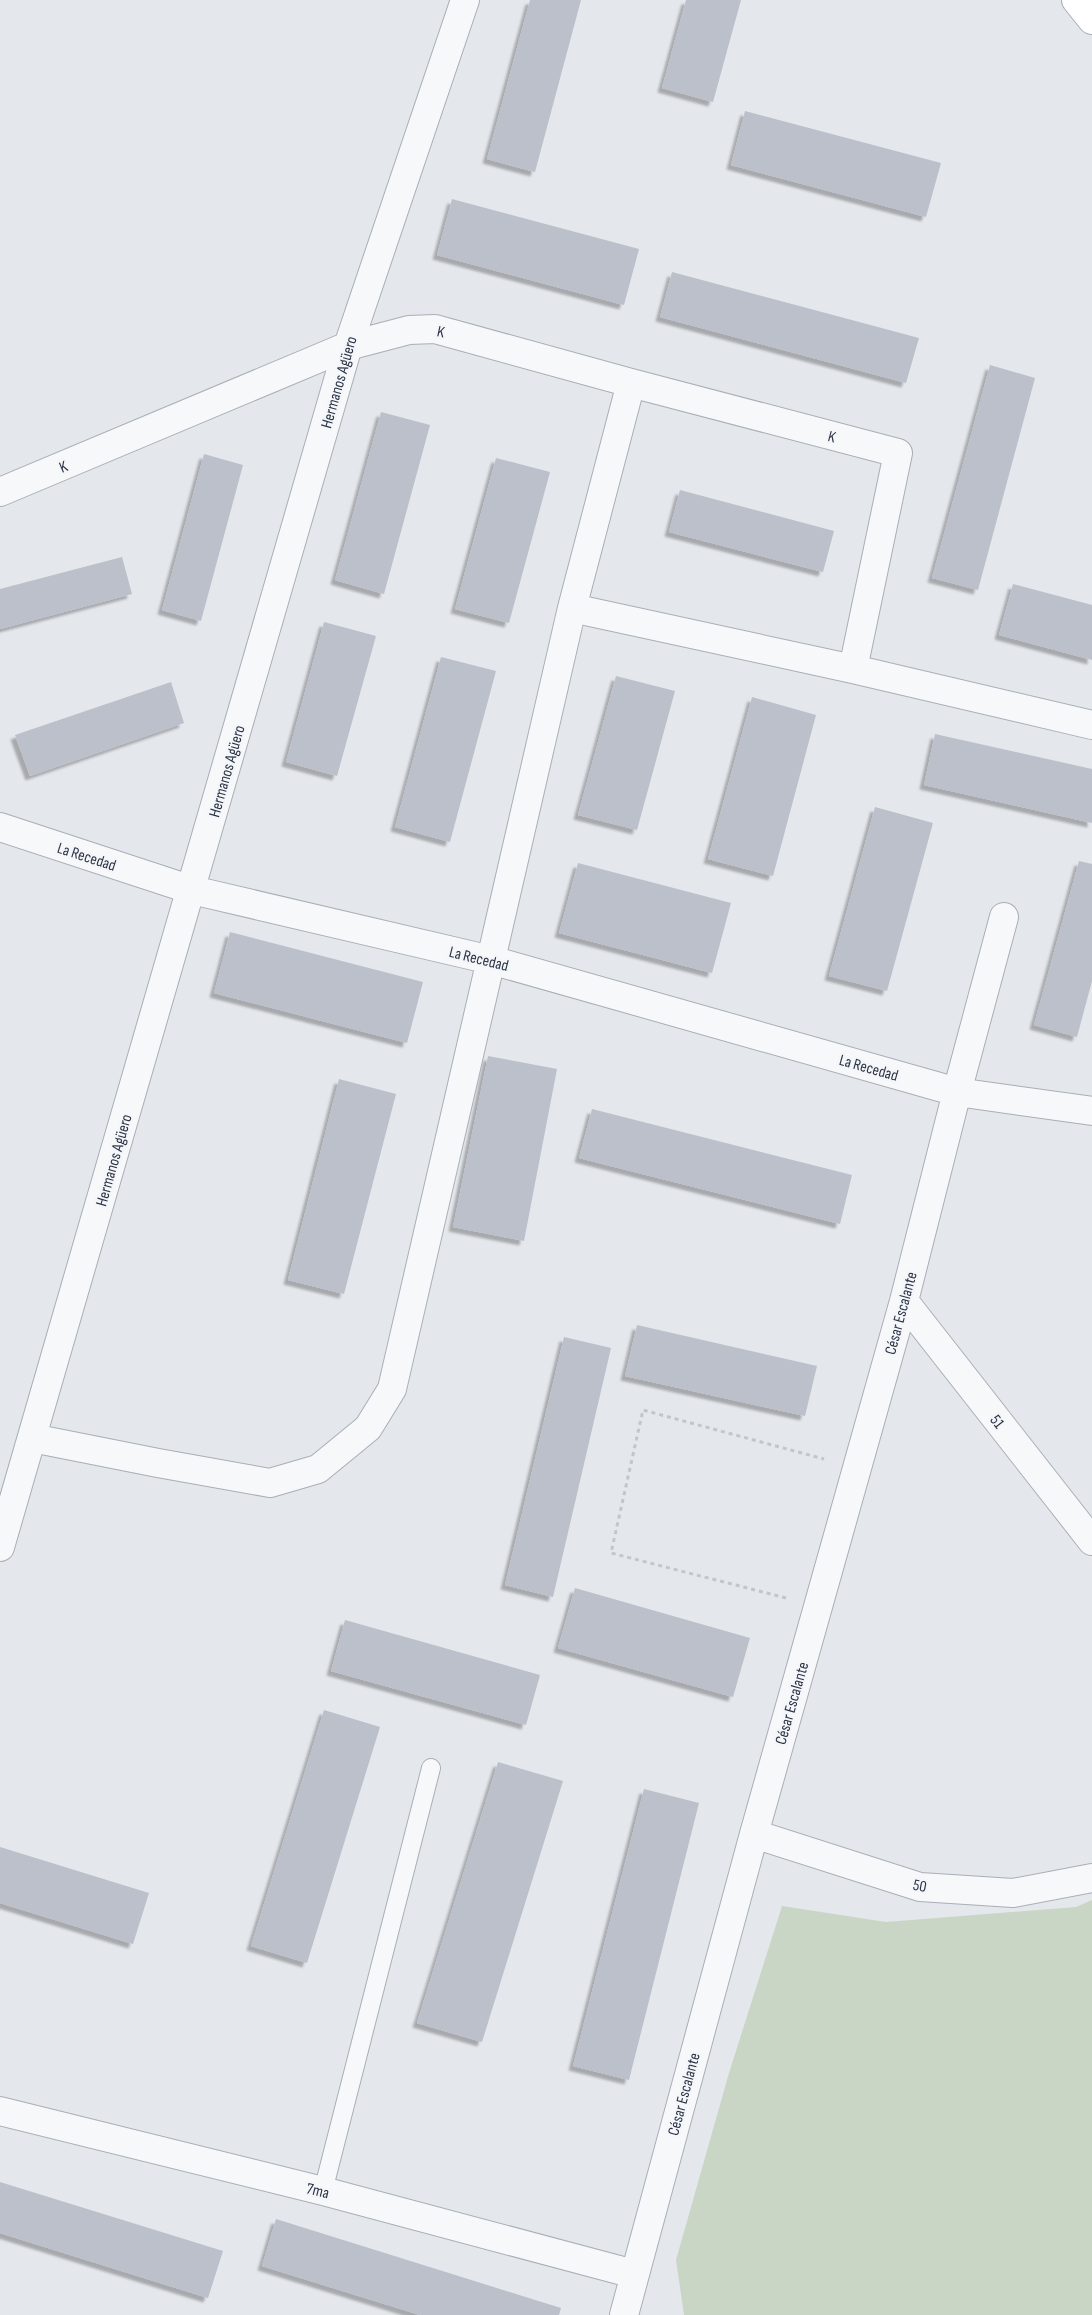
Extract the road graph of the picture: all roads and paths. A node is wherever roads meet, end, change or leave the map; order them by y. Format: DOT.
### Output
graph roads {
  1 [pos="465,0"];
  2 [pos="1076,0"];
  3 [pos="1092,20"];
  4 [pos="348,346"];
  5 [pos="631,384"];
  6 [pos="0,492"];
  7 [pos="572,608"];
  8 [pos="854,670"];
  9 [pos="1092,725"];
  10 [pos="0,827"];
  11 [pos="192,890"];
  12 [pos="1004,917"];
  13 [pos="491,960"];
  14 [pos="957,1092"];
  15 [pos="1092,1112"];
  16 [pos="904,1301"];
  17 [pos="32,1438"];
  18 [pos="857,1467"];
  19 [pos="1092,1541"];
  20 [pos="0,1547"];
  21 [pos="818,1606"];
  22 [pos="431,1768"];
  23 [pos="754,1834"];
  24 [pos="1092,1878"];
  25 [pos="0,2111"];
  26 [pos="323,2191"];
  27 [pos="634,2274"];
  28 [pos="624,2315"];
  1 -- 4 [label="street, Hermanos Agüero"];
  2 -- 3 [label="street"];
  4 -- 5 [label="street, K"];
  4 -- 6 [label="street, K"];
  4 -- 11 [label="street, Hermanos Agüero"];
  5 -- 7 [label="street"];
  5 -- 8 [label="street, K"];
  7 -- 8 [label="street"];
  7 -- 13 [label="street"];
  8 -- 9 [label="street"];
  10 -- 11 [label="street, La Recedad"];
  11 -- 13 [label="street, La Recedad"];
  11 -- 17 [label="street, Hermanos Agüero"];
  12 -- 14 [label="street, César Escalante"];
  13 -- 14 [label="street, La Recedad"];
  13 -- 17 [label="street"];
  14 -- 15 [label="street"];
  14 -- 16 [label="street, César Escalante"];
  16 -- 18 [label="street, César Escalante"];
  16 -- 19 [label="street, 51"];
  17 -- 20 [label="street, Hermanos Agüero"];
  18 -- 21 [label="street, César Escalante"];
  18 -- 21 [label="path"];
  21 -- 23 [label="street, César Escalante"];
  22 -- 26 [label="lane"];
  23 -- 24 [label="street, 50"];
  23 -- 27 [label="street, César Escalante"];
  25 -- 26 [label="street, 7ma"];
  26 -- 27 [label="street, 7ma"];
  27 -- 28 [label="street, César Escalante"];
}
